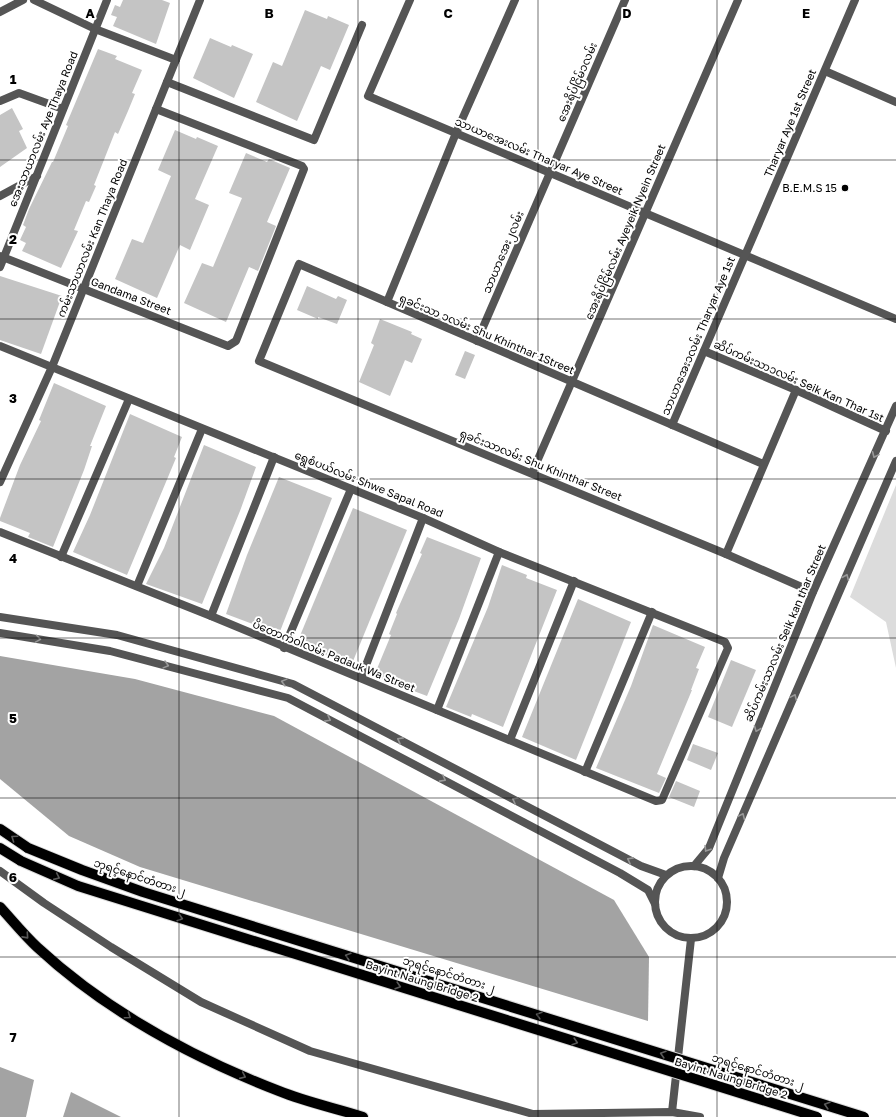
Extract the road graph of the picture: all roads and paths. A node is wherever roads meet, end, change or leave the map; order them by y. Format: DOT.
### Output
graph roads {
  1 [pos="23,0"];
  2 [pos="34,0"];
  3 [pos="107,0"];
  4 [pos="200,0"];
  5 [pos="410,0"];
  6 [pos="515,0"];
  7 [pos="625,0"];
  8 [pos="738,0"];
  9 [pos="855,0"];
  10 [pos="0,12"];
  11 [pos="362,25"];
  12 [pos="95,29"];
  13 [pos="176,60"];
  14 [pos="825,71"];
  15 [pos="167,82"];
  16 [pos="0,102"];
  17 [pos="896,102"];
  18 [pos="63,109"];
  19 [pos="156,109"];
  20 [pos="456,133"];
  21 [pos="550,173"];
  22 [pos="37,176"];
  23 [pos="0,196"];
  24 [pos="645,213"];
  25 [pos="745,255"];
  26 [pos="2,257"];
  27 [pos="0,267"];
  28 [pos="84,289"];
  29 [pos="387,302"];
  30 [pos="896,319"];
  31 [pos="477,341"];
  32 [pos="0,346"];
  33 [pos="704,351"];
  34 [pos="259,361"];
  35 [pos="52,367"];
  36 [pos="572,382"];
  37 [pos="796,390"];
  38 [pos="129,399"];
  39 [pos="896,406"];
  40 [pos="672,425"];
  41 [pos="202,429"];
  42 [pos="886,431"];
  43 [pos="274,458"];
  44 [pos="896,461"];
  45 [pos="763,464"];
  46 [pos="532,473"];
  47 [pos="0,482"];
  48 [pos="351,489"];
  49 [pos="423,518"];
  50 [pos="0,532"];
  51 [pos="499,552"];
  52 [pos="726,554"];
  53 [pos="61,557"];
  54 [pos="574,581"];
  55 [pos="138,586"];
  56 [pos="813,592"];
  57 [pos="652,612"];
  58 [pos="211,616"];
  59 [pos="0,617"];
  60 [pos="0,632"];
  61 [pos="284,648"];
  62 [pos="361,678"];
  63 [pos="437,710"];
  64 [pos="510,740"];
  65 [pos="586,772"];
  66 [pos="659,801"];
  67 [pos="0,829"];
  68 [pos="0,848"];
  69 [pos="694,866"];
  70 [pos="0,871"];
  71 [pos="666,875"];
  72 [pos="718,878"];
  73 [pos="655,904"];
  74 [pos="0,907"];
  75 [pos="691,939"];
  76 [pos="672,1112"];
  77 [pos="363,1117"];
  78 [pos="700,1117"];
  79 [pos="817,1117"];
  80 [pos="864,1117"];
  1 -- 10 [label="street"];
  2 -- 12 [label="street"];
  3 -- 12 [label="street, အေးသာယာလမ်း Aye Thaya Road"];
  4 -- 13 [label="street, ကမ်းသာယာလမ်း Kan Thaya Road"];
  5 -- 20 [label="street, သာယာအေးလမ်း Tharyar Aye Street"];
  6 -- 20 [label="street"];
  7 -- 21 [label="street, အေးရိပ်ငြိမ်၁လမ်း"];
  8 -- 24 [label="street, အေးရိပ်ငြိမ်လမ်း Ayeyeik Nyein Street"];
  9 -- 14 [label="street, Tharyar Aye 1st Street"];
  11 -- 15 [label="street"];
  12 -- 13 [label="street"];
  12 -- 18 [label="street, အေးသာယာလမ်း Aye Thaya Road"];
  13 -- 15 [label="street, ကမ်းသာယာလမ်း Kan Thaya Road"];
  14 -- 17 [label="street"];
  14 -- 25 [label="street, Tharyar Aye 1st Street"];
  15 -- 19 [label="street, ကမ်းသာယာလမ်း Kan Thaya Road"];
  16 -- 18 [label="street"];
  18 -- 22 [label="street, အေးသာယာလမ်း Aye Thaya Road"];
  19 -- 28 [label="street, ကမ်းသာယာလမ်း Kan Thaya Road"];
  19 -- 28 [label="street, Gandama Street"];
  20 -- 21 [label="street, သာယာအေးလမ်း Tharyar Aye Street"];
  20 -- 29 [label="street"];
  21 -- 24 [label="street, သာယာအေးလမ်း Tharyar Aye Street"];
  21 -- 31 [label="street, သာယာအေး၂လမ်း"];
  22 -- 23 [label="street"];
  22 -- 26 [label="street, အေးသာယာလမ်း Aye Thaya Road"];
  24 -- 25 [label="street, သာယာအေးလမ်း Tharyar Aye Street"];
  24 -- 36 [label="street, အေးရိပ်ငြိမ်လမ်း Ayeyeik Nyein Street"];
  25 -- 30 [label="street"];
  25 -- 33 [label="street, သာယာအေး၁လမ်း Tharyar Aye 1st"];
  26 -- 27 [label="street, အေးသာယာလမ်း Aye Thaya Road"];
  26 -- 28 [label="street, Gandama Street"];
  28 -- 35 [label="street, ကမ်းသာယာလမ်း Kan Thaya Road"];
  29 -- 31 [label="street, ရှခင်းသာ ၁လမ်း Shu Khinthar 1Street"];
  29 -- 34 [label="street, ရှခင်းသာ ၁လမ်း Shu Khinthar 1Street"];
  31 -- 36 [label="street, ရှခင်းသာ ၁လမ်း Shu Khinthar 1Street"];
  32 -- 35 [label="street, ရွေစံပယ်လမ်း Shwe Sapal Road"];
  33 -- 37 [label="street, ဆိပ်ကမ်းသာ၁လမ်း Seik Kan Thar 1st"];
  33 -- 40 [label="street, သာယာအေး၁လမ်း Tharyar Aye 1st"];
  34 -- 46 [label="street, ရှခင်းသာလမ်း Shu Khinthar Street"];
  35 -- 38 [label="street, ရွေစံပယ်လမ်း Shwe Sapal Road"];
  35 -- 47 [label="street, ကမ်းသာယာလမ်း Kan Thaya Road"];
  36 -- 40 [label="street, ရှခင်းသာ ၁လမ်း Shu Khinthar 1Street"];
  36 -- 46 [label="street, အေးရိပ်ငြိမ်လမ်း Ayeyeik Nyein Street"];
  37 -- 42 [label="street, ဆိပ်ကမ်းသာ၁လမ်း Seik Kan Thar 1st"];
  37 -- 45 [label="street"];
  38 -- 41 [label="street, ရွေစံပယ်လမ်း Shwe Sapal Road"];
  38 -- 53 [label="street"];
  39 -- 42 [label="street, ဆိပ်ကမ်းသာလမ်း Seik kan thar Street"];
  40 -- 45 [label="street, ရှခင်းသာ ၁လမ်း Shu Khinthar 1Street"];
  41 -- 43 [label="street, ရွေစံပယ်လမ်း Shwe Sapal Road"];
  41 -- 55 [label="street"];
  42 -- 56 [label="street, ဆိပ်ကမ်းသာလမ်း Seik kan thar Street, one-way"];
  43 -- 48 [label="street, ရွေစံပယ်လမ်း Shwe Sapal Road"];
  43 -- 58 [label="street"];
  72 -- 44 [label="street, one-way"];
  45 -- 52 [label="street"];
  46 -- 52 [label="street, ရှခင်းသာလမ်း Shu Khinthar Street"];
  48 -- 49 [label="street, ရွေစံပယ်လမ်း Shwe Sapal Road"];
  48 -- 61 [label="street"];
  49 -- 51 [label="street, ရွေစံပယ်လမ်း Shwe Sapal Road"];
  49 -- 62 [label="street"];
  50 -- 53 [label="street, ပိတောက်ဝါလမ်း Padauk Wa Street"];
  51 -- 54 [label="street, ရွေစံပယ်လမ်း Shwe Sapal Road"];
  51 -- 63 [label="street"];
  52 -- 56 [label="street, ရှခင်းသာလမ်း Shu Khinthar Street"];
  53 -- 55 [label="street, ပိတောက်ဝါလမ်း Padauk Wa Street"];
  54 -- 57 [label="street, ရွေစံပယ်လမ်း Shwe Sapal Road"];
  54 -- 64 [label="street"];
  55 -- 58 [label="street, ပိတောက်ဝါလမ်း Padauk Wa Street"];
  56 -- 69 [label="street, ဆိပ်ကမ်းသာလမ်း Seik kan thar Street, one-way"];
  57 -- 65 [label="street"];
  57 -- 66 [label="street, ရွေစံပယ်လမ်း Shwe Sapal Road"];
  58 -- 61 [label="street, ပိတောက်ဝါလမ်း Padauk Wa Street"];
  71 -- 59 [label="street, one-way"];
  60 -- 73 [label="street, one-way"];
  61 -- 62 [label="street, ပိတောက်ဝါလမ်း Padauk Wa Street"];
  62 -- 63 [label="street, ပိတောက်ဝါလမ်း Padauk Wa Street"];
  63 -- 64 [label="street, ပိတောက်ဝါလမ်း Padauk Wa Street"];
  64 -- 65 [label="street, ပိတောက်ဝါလမ်း Padauk Wa Street"];
  65 -- 66 [label="street, ပိတောက်ဝါလမ်း Padauk Wa Street"];
  80 -- 67 [label="main road, ဘုရင့်နောင်တံတား ၂, one-way, bridge"];
  68 -- 79 [label="main road, Bayint Naung Bridge 2, one-way, bridge"];
  69 -- 71 [label="street"];
  69 -- 72 [label="street"];
  70 -- 76 [label="street"];
  71 -- 73 [label="street"];
  72 -- 75 [label="street"];
  73 -- 75 [label="street"];
  74 -- 77 [label="main road, one-way"];
  75 -- 76 [label="street"];
  76 -- 78 [label="street"];
}
